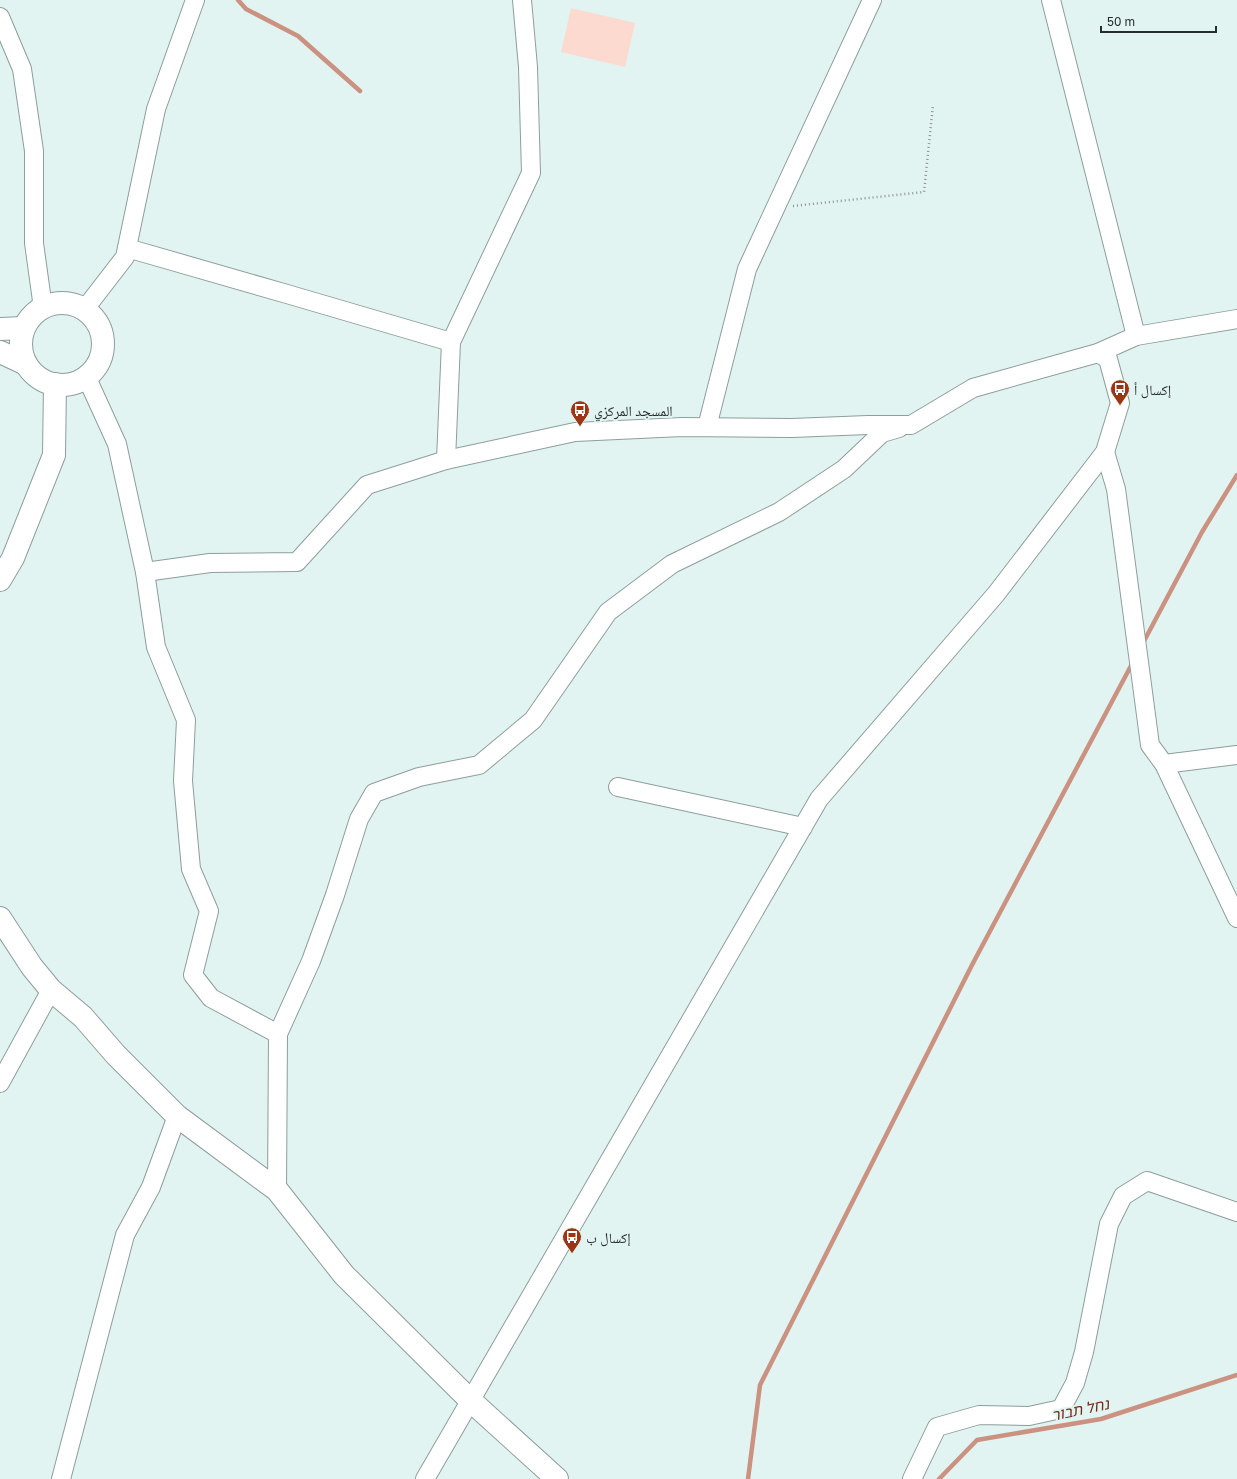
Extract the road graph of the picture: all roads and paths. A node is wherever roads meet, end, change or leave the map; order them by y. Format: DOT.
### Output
graph roads {
  1 [pos="195,0"];
  2 [pos="522,0"];
  3 [pos="872,0"];
  4 [pos="1051,0"];
  5 [pos="0,17"];
  6 [pos="933,105"];
  7 [pos="775,208"];
  8 [pos="127,248"];
  9 [pos="43,308"];
  10 [pos="84,310"];
  11 [pos="1237,319"];
  12 [pos="24,328"];
  13 [pos="0,329"];
  14 [pos="1136,336"];
  15 [pos="451,342"];
  16 [pos="0,352"];
  17 [pos="1098,353"];
  18 [pos="26,364"];
  19 [pos="86,376"];
  20 [pos="55,384"];
  21 [pos="911,425"];
  22 [pos="707,428"];
  23 [pos="1105,452"];
  24 [pos="446,460"];
  25 [pos="145,572"];
  26 [pos="0,580"];
  27 [pos="1237,755"];
  28 [pos="1164,764"];
  29 [pos="618,787"];
  30 [pos="803,827"];
  31 [pos="0,918"];
  32 [pos="1237,918"];
  33 [pos="51,990"];
  34 [pos="278,1034"];
  35 [pos="0,1083"];
  36 [pos="177,1116"];
  37 [pos="277,1190"];
  38 [pos="1237,1212"];
  39 [pos="471,1401"];
  40 [pos="61,1479"];
  41 [pos="425,1479"];
  42 [pos="557,1479"];
  43 [pos="912,1479"];
  1 -- 8 [label="street"];
  2 -- 15 [label="street"];
  3 -- 7 [label="street"];
  4 -- 14 [label="street"];
  5 -- 9 [label="street"];
  6 -- 7 [label="path"];
  7 -- 22 [label="street"];
  8 -- 10 [label="street"];
  8 -- 15 [label="street"];
  9 -- 10 [label="street"];
  9 -- 12 [label="street"];
  10 -- 19 [label="street"];
  11 -- 14 [label="street"];
  12 -- 13 [label="street"];
  12 -- 18 [label="street"];
  14 -- 17 [label="street"];
  15 -- 24 [label="street"];
  16 -- 18 [label="street"];
  17 -- 21 [label="street"];
  17 -- 23 [label="street"];
  18 -- 20 [label="street"];
  19 -- 20 [label="street"];
  19 -- 25 [label="street"];
  20 -- 26 [label="street"];
  21 -- 22 [label="street"];
  21 -- 34 [label="street"];
  22 -- 24 [label="street"];
  23 -- 28 [label="street"];
  23 -- 30 [label="street"];
  24 -- 25 [label="street"];
  25 -- 34 [label="street"];
  27 -- 28 [label="street"];
  28 -- 32 [label="street"];
  29 -- 30 [label="street"];
  30 -- 39 [label="street"];
  31 -- 33 [label="street"];
  33 -- 35 [label="street"];
  33 -- 36 [label="street"];
  34 -- 37 [label="street"];
  36 -- 37 [label="street"];
  36 -- 40 [label="street"];
  37 -- 39 [label="street"];
  38 -- 43 [label="street"];
  39 -- 41 [label="street"];
  39 -- 42 [label="street"];
}
